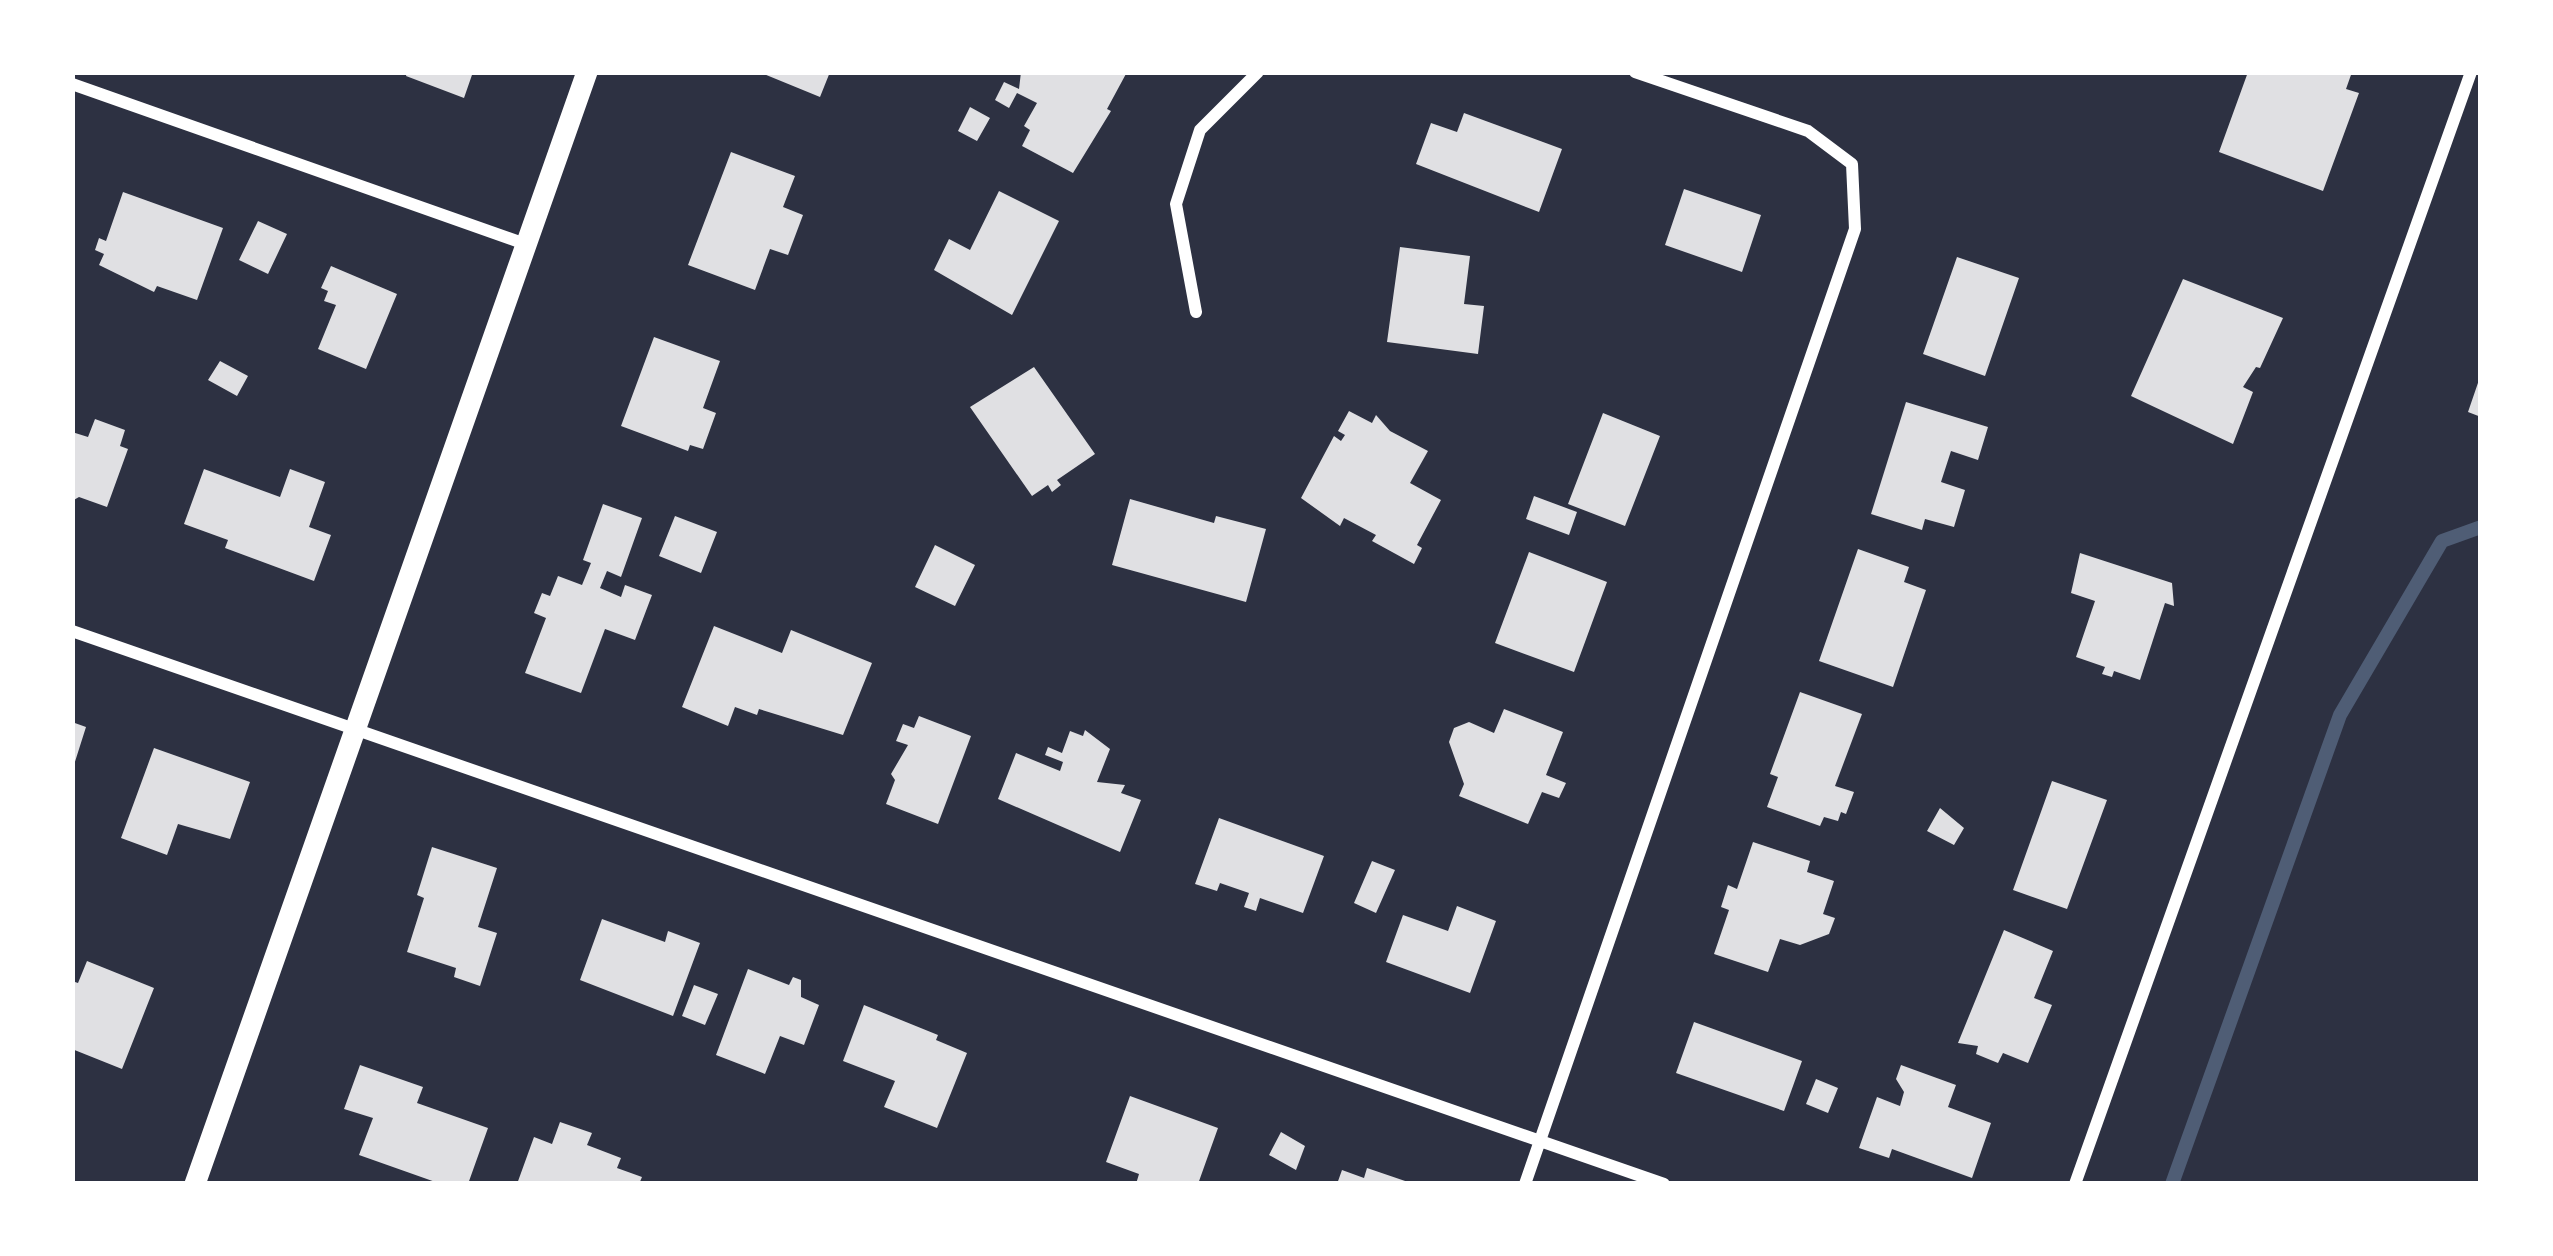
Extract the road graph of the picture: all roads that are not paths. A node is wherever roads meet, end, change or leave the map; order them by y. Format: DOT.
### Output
graph roads {
  1 [pos="587,72"];
  2 [pos="1258,72"];
  3 [pos="1635,72"];
  4 [pos="2470,72"];
  5 [pos="72,84"];
  6 [pos="527,244"];
  7 [pos="1196,312"];
  8 [pos="72,631"];
  9 [pos="359,729"];
  10 [pos="1540,1141"];
  11 [pos="194,1184"];
  12 [pos="1525,1184"];
  13 [pos="1664,1184"];
  14 [pos="2075,1184"];
  1 -- 6 [label="street"];
  2 -- 7 [label="street"];
  3 -- 10 [label="street"];
  4 -- 14 [label="street"];
  5 -- 6 [label="street"];
  6 -- 9 [label="street"];
  8 -- 9 [label="street"];
  9 -- 10 [label="street"];
  9 -- 11 [label="street"];
  10 -- 12 [label="street"];
  10 -- 13 [label="street"];
}
